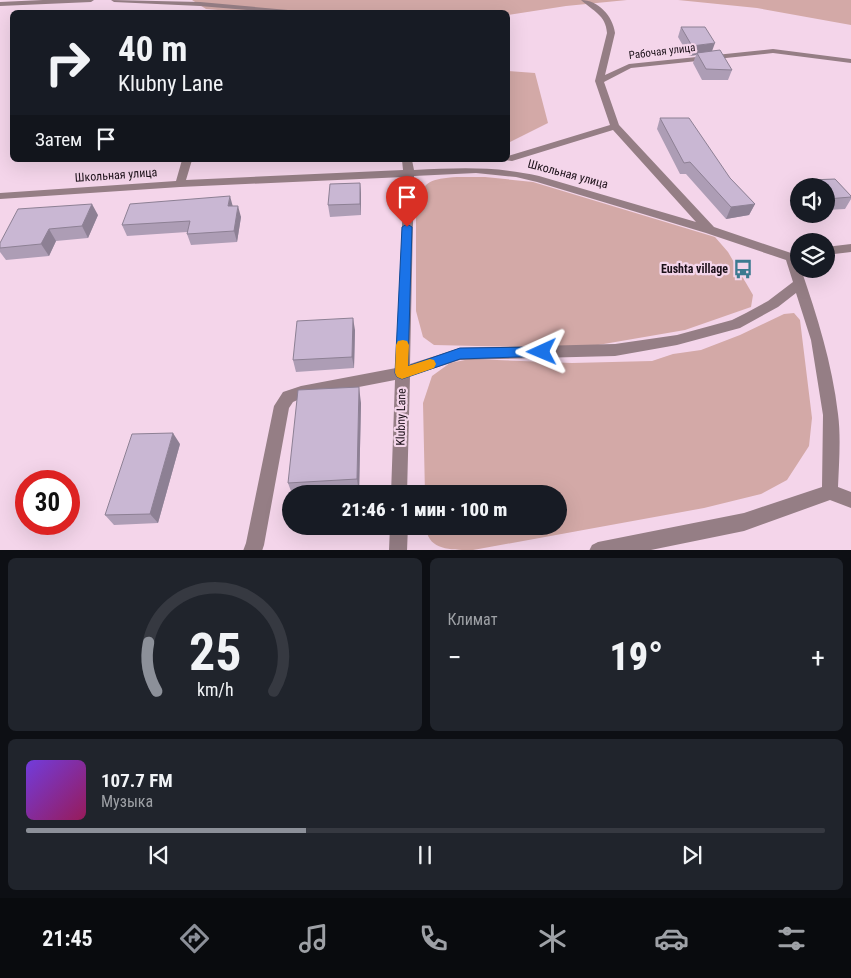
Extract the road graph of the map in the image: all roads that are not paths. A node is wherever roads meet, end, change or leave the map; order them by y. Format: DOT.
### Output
graph roads {
  1 [pos="90,0"];
  2 [pos="114,0"];
  3 [pos="584,0"];
  4 [pos="198,2"];
  5 [pos="0,4"];
  6 [pos="270,10"];
  7 [pos="851,60"];
  8 [pos="599,81"];
  9 [pos="614,126"];
  10 [pos="510,159"];
  11 [pos="186,162"];
  12 [pos="500,162"];
  13 [pos="408,166"];
  14 [pos="476,170"];
  15 [pos="180,184"];
  16 [pos="0,196"];
  17 [pos="710,230"];
  18 [pos="851,248"];
  19 [pos="835,250"];
  20 [pos="790,254"];
  21 [pos="799,278"];
  22 [pos="800,283"];
  23 [pos="402,373"];
  24 [pos="399,485"];
  25 [pos="830,492"];
  26 [pos="851,500"];
  27 [pos="399,535"];
  28 [pos="252,550"];
  29 [pos="398,550"];
  30 [pos="598,550"];
  1 -- 5 [label="street"];
  2 -- 4 [label="street"];
  3 -- 8 [label="street"];
  4 -- 6 [label="street"];
  7 -- 8 [label="street, Рабочая улица"];
  8 -- 9 [label="street"];
  9 -- 10 [label="street"];
  9 -- 17 [label="street"];
  11 -- 15 [label="street"];
  12 -- 14 [label="street"];
  13 -- 14 [label="street, Школьная улица"];
  13 -- 15 [label="street, Школьная улица"];
  13 -- 23 [label="street, Klubny Lane"];
  14 -- 17 [label="street, Школьная улица"];
  15 -- 16 [label="street, Школьная улица"];
  17 -- 20 [label="street, Школьная улица"];
  18 -- 19 [label="street"];
  21 -- 22 [label="street"];
  22 -- 23 [label="street"];
  22 -- 25 [label="street"];
  23 -- 24 [label="street, Klubny Lane"];
  23 -- 28 [label="street"];
  25 -- 26 [label="street"];
  25 -- 30 [label="street"];
  27 -- 29 [label="street"];
}
